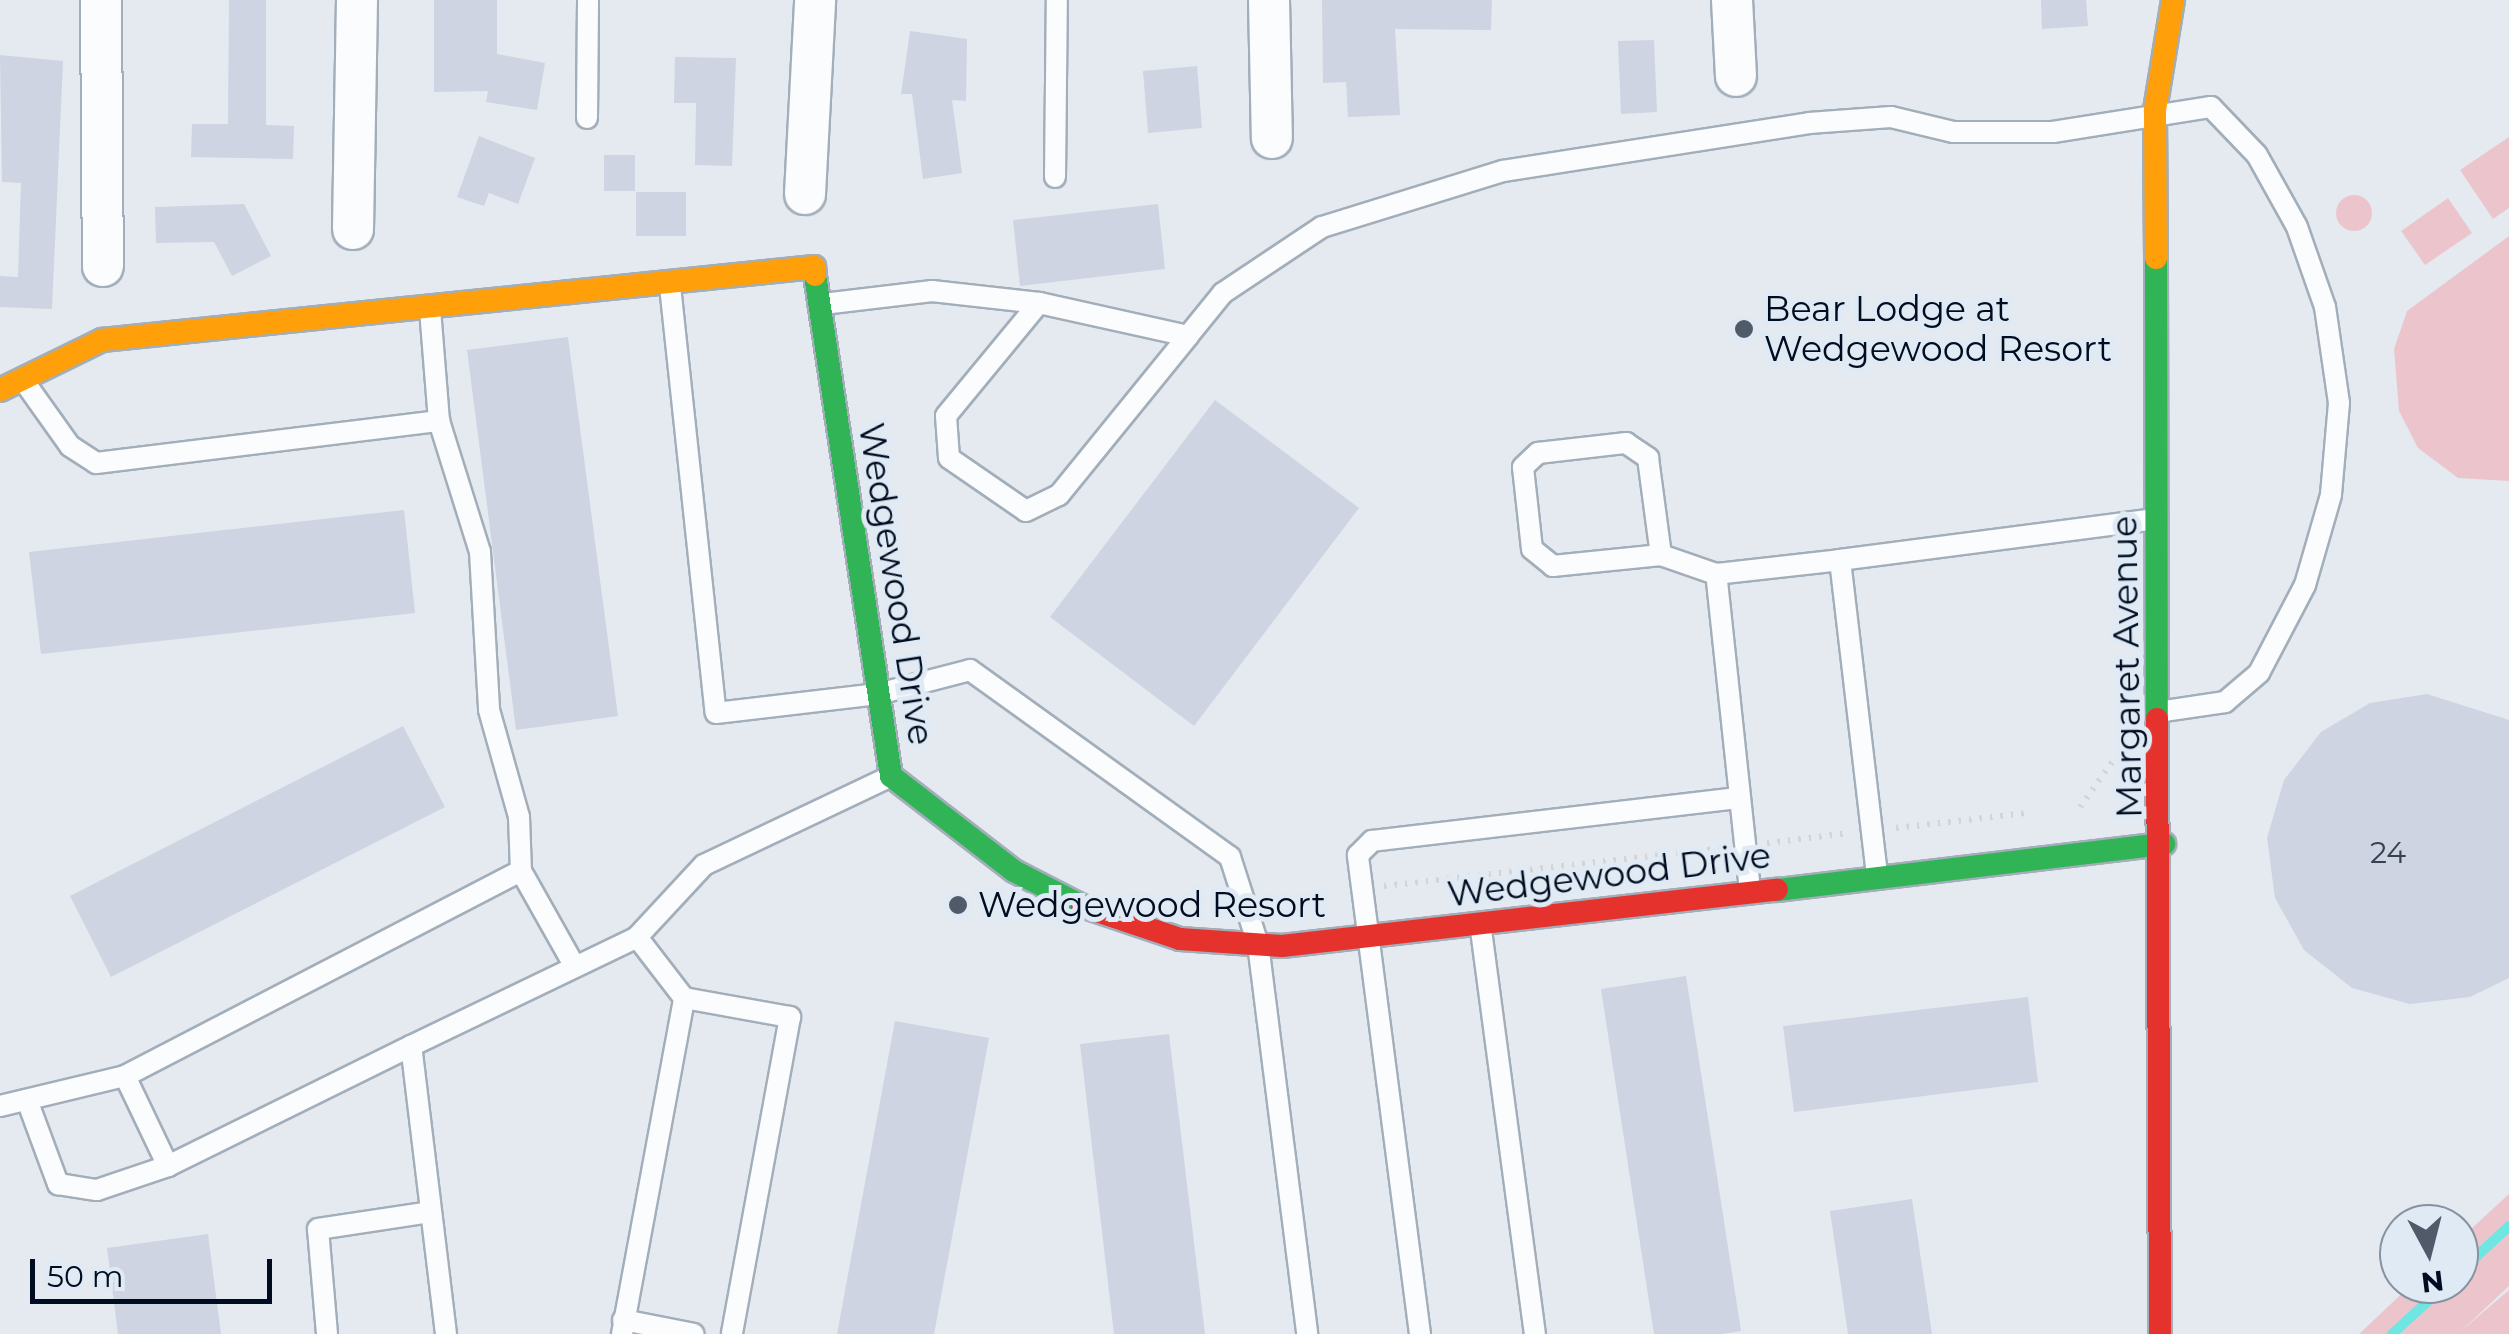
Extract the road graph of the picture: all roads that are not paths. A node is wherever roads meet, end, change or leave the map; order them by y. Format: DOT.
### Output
graph roads {
  1 [pos="101,0"];
  2 [pos="358,0"];
  3 [pos="588,0"];
  4 [pos="815,0"];
  5 [pos="1057,0"];
  6 [pos="1270,0"];
  7 [pos="1732,0"];
  8 [pos="2173,0"];
  9 [pos="1736,76"];
  10 [pos="2155,110"];
  11 [pos="586,118"];
  12 [pos="1272,138"];
  13 [pos="1055,177"];
  14 [pos="804,194"];
  15 [pos="353,228"];
  16 [pos="103,266"];
  17 [pos="669,282"];
  18 [pos="1039,303"];
  19 [pos="818,304"];
  20 [pos="430,306"];
  21 [pos="1188,336"];
  22 [pos="22,379"];
  23 [pos="0,390"];
  24 [pos="439,421"];
  25 [pos="2161,518"];
  26 [pos="1661,556"];
  27 [pos="1840,560"];
  28 [pos="1716,574"];
  29 [pos="878,694"];
  30 [pos="2164,711"];
  31 [pos="891,776"];
  32 [pos="1738,798"];
  33 [pos="2164,844"];
  34 [pos="521,871"];
  35 [pos="1877,878"];
  36 [pos="1751,894"];
  37 [pos="1480,925"];
  38 [pos="636,938"];
  39 [pos="1366,938"];
  40 [pos="1258,944"];
  41 [pos="574,965"];
  42 [pos="684,998"];
  43 [pos="412,1046"];
  44 [pos="125,1076"];
  45 [pos="27,1100"];
  46 [pos="0,1106"];
  47 [pos="168,1166"];
  48 [pos="430,1212"];
  49 [pos="622,1327"];
  50 [pos="327,1334"];
  51 [pos="446,1334"];
  52 [pos="694,1334"];
  53 [pos="732,1334"];
  54 [pos="1307,1334"];
  55 [pos="1420,1334"];
  56 [pos="1535,1334"];
  57 [pos="2160,1334"];
  1 -- 16 [label="street"];
  2 -- 15 [label="street"];
  3 -- 11 [label="lane"];
  4 -- 14 [label="street"];
  5 -- 13 [label="lane"];
  6 -- 12 [label="street"];
  7 -- 9 [label="street"];
  8 -- 10 [label="street, Margaret Avenue"];
  10 -- 21 [label="lane"];
  10 -- 25 [label="street, Margaret Avenue"];
  10 -- 30 [label="lane"];
  17 -- 19 [label="street, Wedgewood Drive"];
  17 -- 20 [label="street, Wedgewood Drive"];
  17 -- 29 [label="lane"];
  18 -- 19 [label="lane"];
  18 -- 21 [label="lane"];
  18 -- 21 [label="lane"];
  19 -- 29 [label="street, Wedgewood Drive"];
  20 -- 22 [label="street, Wedgewood Drive"];
  20 -- 24 [label="lane"];
  22 -- 23 [label="street, Wedgewood Drive"];
  22 -- 24 [label="lane"];
  24 -- 34 [label="lane"];
  25 -- 27 [label="lane"];
  25 -- 30 [label="street, Margaret Avenue"];
  26 -- 26 [label="lane"];
  26 -- 28 [label="lane"];
  27 -- 28 [label="lane"];
  27 -- 35 [label="lane"];
  28 -- 32 [label="lane"];
  29 -- 31 [label="street, Wedgewood Drive"];
  29 -- 40 [label="lane"];
  30 -- 33 [label="street, Margaret Avenue"];
  31 -- 38 [label="lane"];
  31 -- 40 [label="street, Wedgewood Drive"];
  32 -- 36 [label="lane"];
  32 -- 39 [label="lane"];
  33 -- 35 [label="street, Wedgewood Drive"];
  33 -- 57 [label="street, Margaret Avenue"];
  34 -- 41 [label="lane"];
  34 -- 44 [label="lane"];
  35 -- 36 [label="street, Wedgewood Drive"];
  36 -- 37 [label="street, Wedgewood Drive"];
  37 -- 39 [label="street, Wedgewood Drive"];
  37 -- 56 [label="lane"];
  38 -- 41 [label="lane"];
  38 -- 42 [label="lane"];
  39 -- 40 [label="street, Wedgewood Drive"];
  39 -- 55 [label="lane"];
  40 -- 54 [label="lane"];
  41 -- 43 [label="lane"];
  42 -- 49 [label="lane"];
  42 -- 53 [label="lane"];
  43 -- 47 [label="lane"];
  43 -- 48 [label="lane"];
  44 -- 45 [label="lane"];
  44 -- 47 [label="lane"];
  45 -- 46 [label="lane"];
  45 -- 47 [label="lane"];
  48 -- 50 [label="lane"];
  48 -- 51 [label="lane"];
  49 -- 52 [label="lane"];
}
